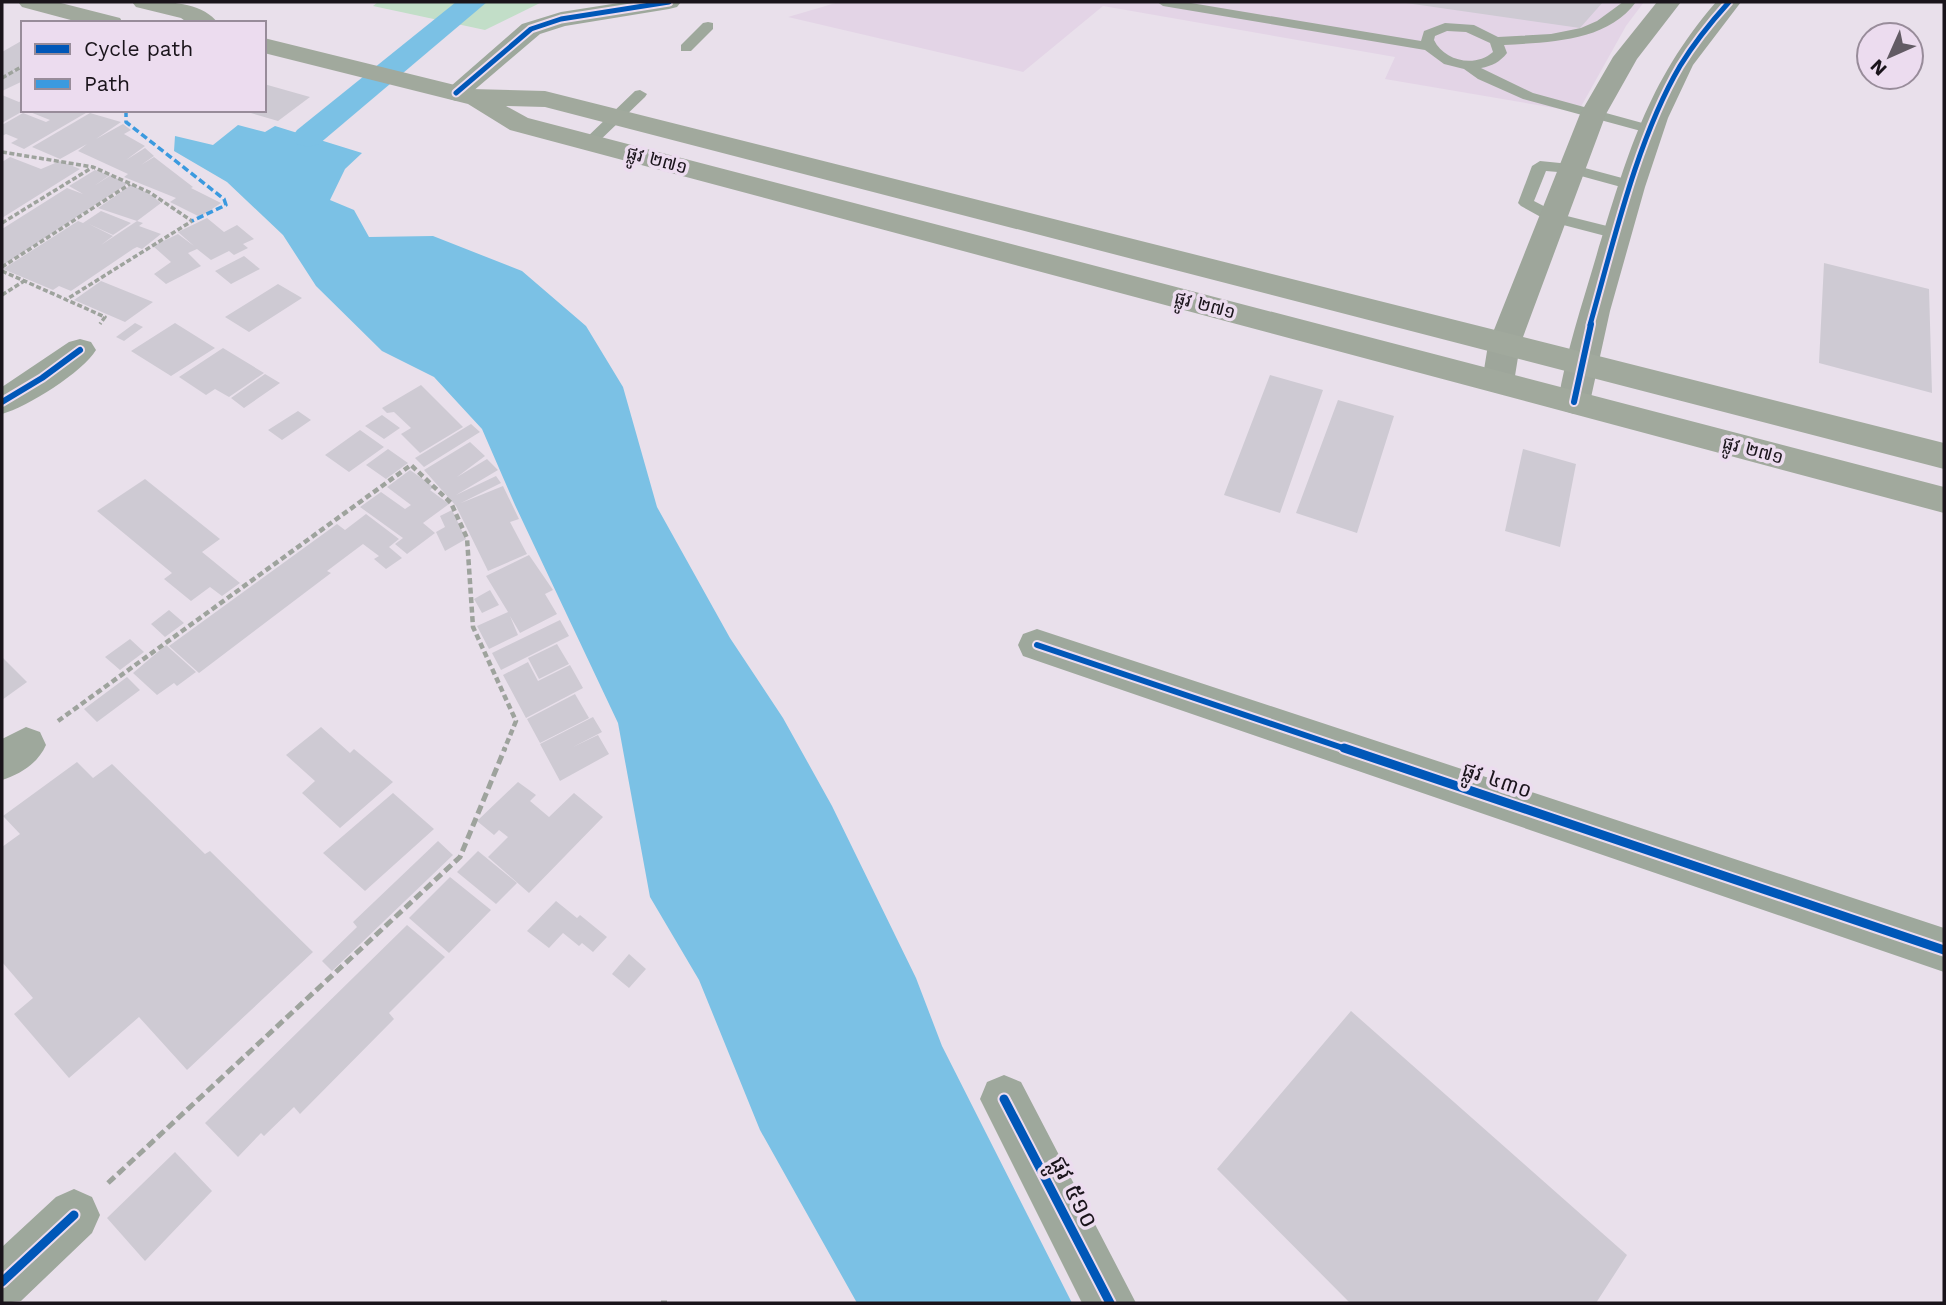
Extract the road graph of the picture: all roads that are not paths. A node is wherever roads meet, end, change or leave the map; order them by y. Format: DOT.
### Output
graph roads {
  1 [pos="30,2"];
  2 [pos="144,2"];
  3 [pos="669,2"];
  4 [pos="1163,2"];
  5 [pos="1630,2"];
  6 [pos="1669,2"];
  7 [pos="1729,2"];
  8 [pos="103,21"];
  9 [pos="203,21"];
  10 [pos="708,26"];
  11 [pos="1496,41"];
  12 [pos="266,45"];
  13 [pos="1428,46"];
  14 [pos="686,48"];
  15 [pos="1468,65"];
  16 [pos="456,93"];
  17 [pos="640,94"];
  18 [pos="1592,114"];
  19 [pos="615,117"];
  20 [pos="1652,130"];
  21 [pos="589,142"];
  22 [pos="1570,169"];
  23 [pos="1632,185"];
  24 [pos="1553,218"];
  25 [pos="1617,234"];
  26 [pos="1504,345"];
  27 [pos="80,350"];
  28 [pos="1579,364"];
  29 [pos="1497,382"];
  30 [pos="2,402"];
  31 [pos="1574,402"];
  32 [pos="1944,456"];
  33 [pos="1944,500"];
  34 [pos="1037,645"];
  35 [pos="1944,950"];
  36 [pos="1004,1099"];
  37 [pos="74,1215"];
  38 [pos="2,1282"];
  39 [pos="1110,1303"];
  1 -- 8 [label="main road"];
  2 -- 9 [label="main road"];
  3 -- 16 [label="street"];
  4 -- 13 [label="lane"];
  5 -- 11 [label="lane"];
  6 -- 18 [label="street"];
  7 -- 20 [label="street"];
  10 -- 14 [label="lane"];
  11 -- 13 [label="lane"];
  11 -- 15 [label="lane"];
  12 -- 16 [label="main road, ផ្លូវ ២៧១"];
  13 -- 15 [label="lane"];
  15 -- 18 [label="lane"];
  16 -- 19 [label="main road, ផ្លូវ ២៧១"];
  16 -- 21 [label="main road, ផ្លូវ ២៧១"];
  17 -- 19 [label="lane"];
  18 -- 20 [label="lane"];
  18 -- 22 [label="street"];
  19 -- 21 [label="lane"];
  19 -- 26 [label="main road, ផ្លូវ ២៧១"];
  20 -- 23 [label="street"];
  21 -- 29 [label="main road, ផ្លូវ ២៧១"];
  22 -- 23 [label="lane"];
  22 -- 24 [label="street"];
  23 -- 25 [label="street"];
  24 -- 25 [label="lane"];
  24 -- 26 [label="street"];
  25 -- 28 [label="street"];
  26 -- 28 [label="main road, ផ្លូវ ២៧១"];
  26 -- 29 [label="street"];
  27 -- 30 [label="street"];
  28 -- 31 [label="street"];
  28 -- 32 [label="main road, ផ្លូវ ២៧១"];
  29 -- 31 [label="main road, ផ្លូវ ២៧១"];
  31 -- 33 [label="main road, ផ្លូវ ២៧១"];
  34 -- 35 [label="street, ផ្លូវ ៤៣០"];
  36 -- 39 [label="street, ផ្លូវ ៥១០"];
  37 -- 38 [label="street"];
}
